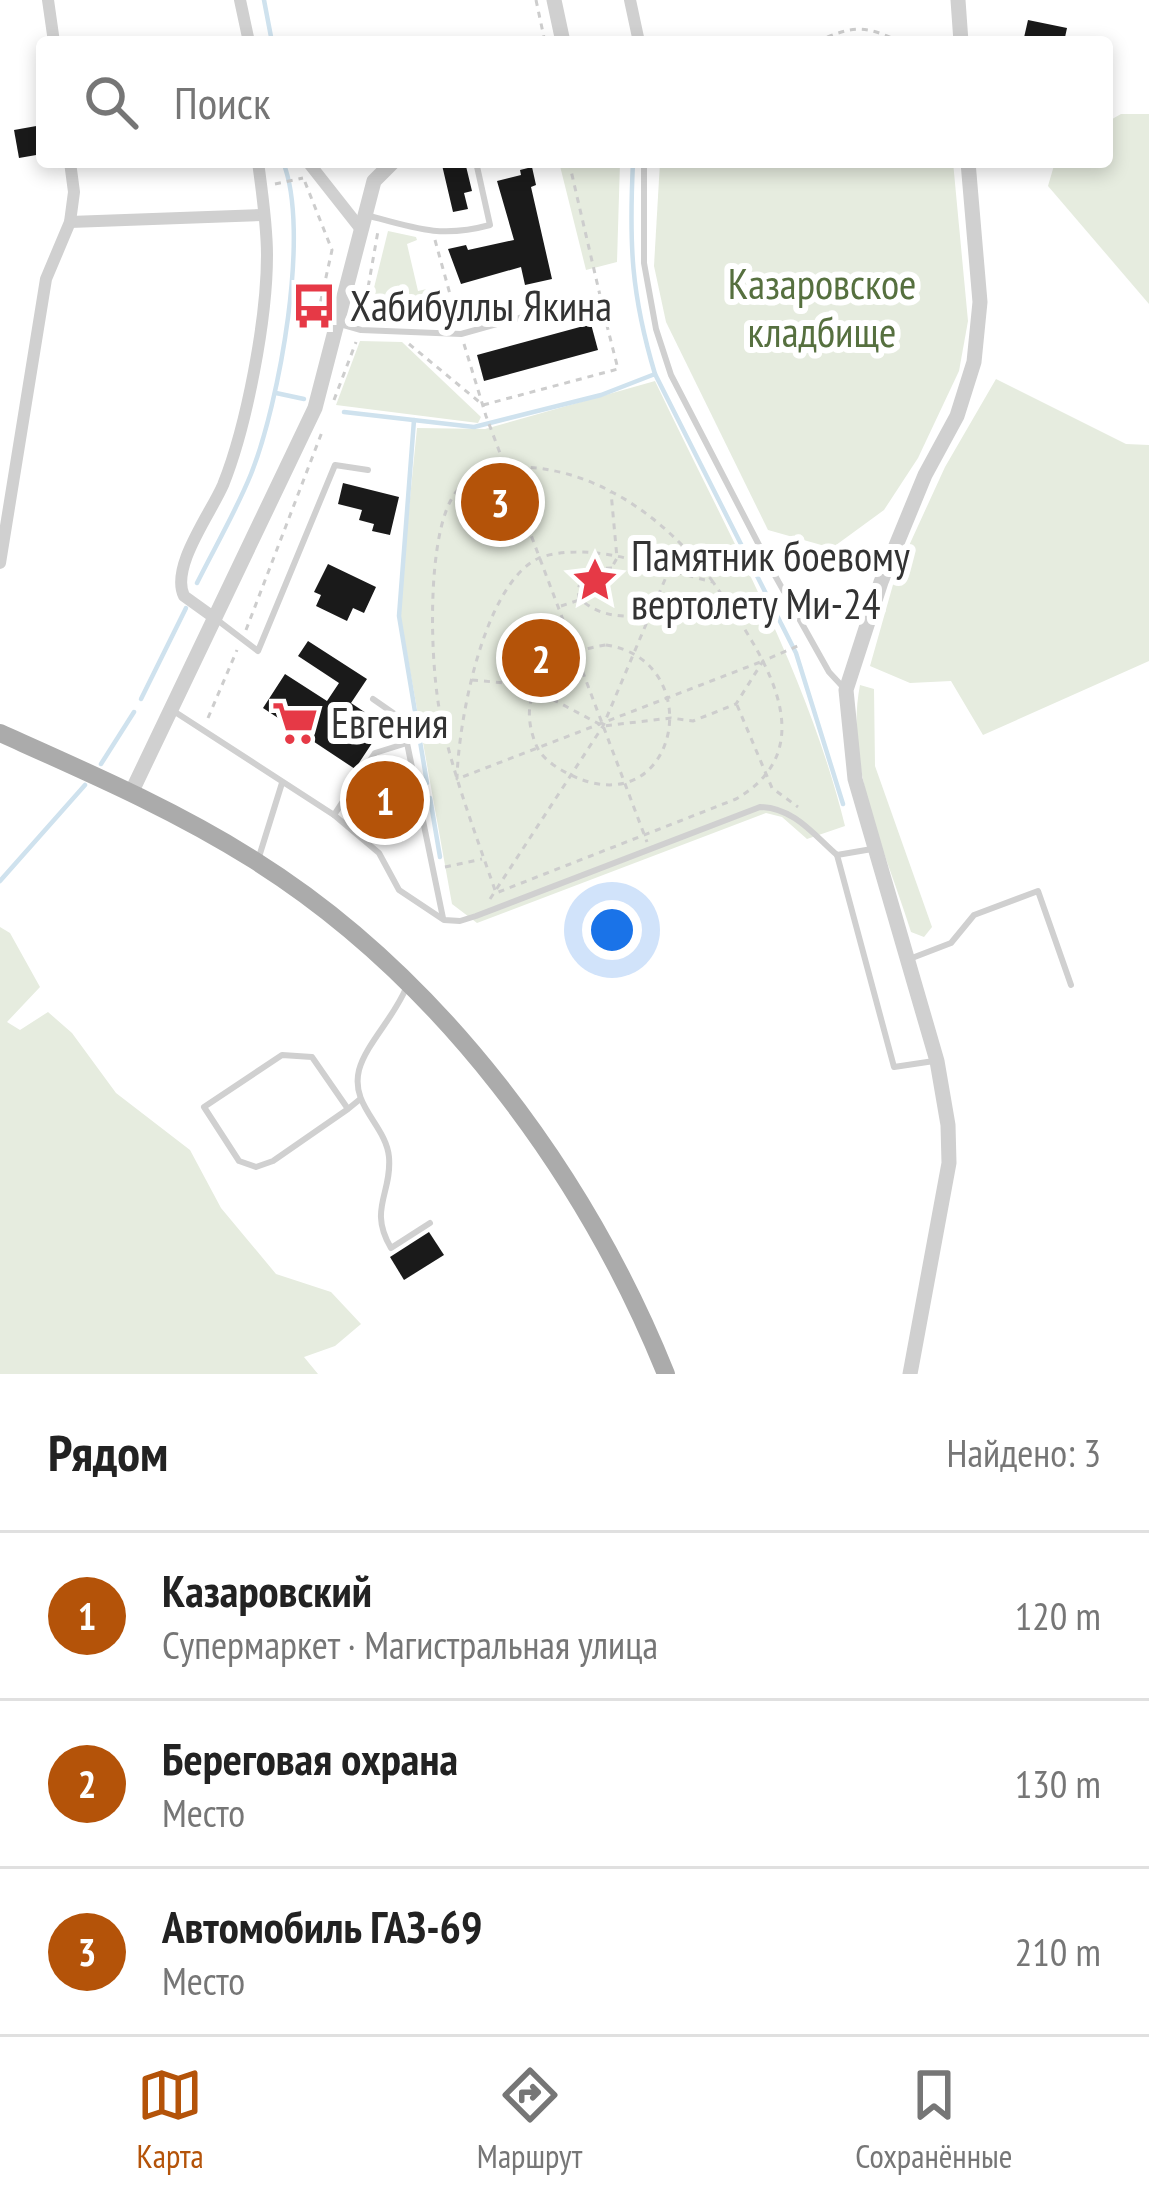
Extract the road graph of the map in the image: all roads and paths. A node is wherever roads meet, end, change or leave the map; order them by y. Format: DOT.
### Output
graph roads {
  1 [pos="48,0"];
  2 [pos="240,0"];
  3 [pos="536,0"];
  4 [pos="554,0"];
  5 [pos="630,0"];
  6 [pos="958,0"];
  7 [pos="53,36"];
  8 [pos="248,36"];
  9 [pos="544,36"];
  10 [pos="562,36"];
  11 [pos="638,36"];
  12 [pos="831,36"];
  13 [pos="889,36"];
  14 [pos="961,36"];
  15 [pos="71,168"];
  16 [pos="258,168"];
  17 [pos="387,168"];
  18 [pos="477,168"];
  19 [pos="569,168"];
  20 [pos="644,168"];
  21 [pos="969,168"];
  22 [pos="308,170"];
  23 [pos="285,182"];
  24 [pos="262,215"];
  25 [pos="362,221"];
  26 [pos="70,222"];
  27 [pos="433,234"];
  28 [pos="584,301"];
  29 [pos="602,306"];
  30 [pos="579,312"];
  31 [pos="317,318"];
  32 [pos="337,323"];
  33 [pos="461,334"];
  34 [pos="424,340"];
  35 [pos="483,405"];
  36 [pos="506,467"];
  37 [pos="368,470"];
  38 [pos="611,492"];
  39 [pos="680,542"];
  40 [pos="539,558"];
  41 [pos="617,559"];
  42 [pos="0,563"];
  43 [pos="613,568"];
  44 [pos="668,571"];
  45 [pos="713,582"];
  46 [pos="578,598"];
  47 [pos="559,607"];
  48 [pos="647,617"];
  49 [pos="217,619"];
  50 [pos="797,646"];
  51 [pos="575,652"];
  52 [pos="634,652"];
  53 [pos="764,661"];
  54 [pos="471,680"];
  55 [pos="535,690"];
  56 [pos="846,690"];
  57 [pos="668,698"];
  58 [pos="374,699"];
  59 [pos="736,704"];
  60 [pos="171,709"];
  61 [pos="670,718"];
  62 [pos="603,726"];
  63 [pos="0,734"];
  64 [pos="407,743"];
  65 [pos="538,750"];
  66 [pos="570,775"];
  67 [pos="766,776"];
  68 [pos="458,779"];
  69 [pos="282,783"];
  70 [pos="625,785"];
  71 [pos="132,791"];
  72 [pos="802,810"];
  73 [pos="334,815"];
  74 [pos="644,835"];
  75 [pos="876,848"];
  76 [pos="649,849"];
  77 [pos="837,855"];
  78 [pos="484,858"];
  79 [pos="257,862"];
  80 [pos="433,869"];
  81 [pos="496,893"];
  82 [pos="487,902"];
  83 [pos="444,920"];
  84 [pos="908,960"];
  85 [pos="407,985"];
  86 [pos="1071,985"];
  87 [pos="938,1061"];
  88 [pos="359,1100"];
  89 [pos="348,1108"];
  90 [pos="430,1223"];
  91 [pos="666,1374"];
  92 [pos="910,1374"];
  1 -- 7 [label="street"];
  2 -- 8 [label="street"];
  3 -- 9 [label="path"];
  4 -- 10 [label="street"];
  5 -- 11 [label="street"];
  6 -- 14 [label="street"];
  12 -- 13 [label="path"];
  15 -- 26 [label="street"];
  16 -- 24 [label="street"];
  17 -- 25 [label="street"];
  18 -- 27 [label="lane"];
  19 -- 29 [label="path"];
  20 -- 56 [label="lane"];
  21 -- 56 [label="street"];
  22 -- 23 [label="path"];
  22 -- 25 [label="street"];
  22 -- 31 [label="path"];
  24 -- 26 [label="street"];
  24 -- 49 [label="street"];
  25 -- 27 [label="lane"];
  25 -- 32 [label="street"];
  26 -- 42 [label="street"];
  27 -- 33 [label="path"];
  28 -- 33 [label="lane"];
  29 -- 30 [label="path"];
  29 -- 35 [label="path"];
  32 -- 33 [label="lane"];
  32 -- 49 [label="street"];
  33 -- 35 [label="path"];
  34 -- 35 [label="path"];
  35 -- 36 [label="path"];
  36 -- 38 [label="path"];
  36 -- 40 [label="path"];
  36 -- 68 [label="path"];
  37 -- 49 [label="lane"];
  38 -- 39 [label="path"];
  38 -- 41 [label="path"];
  39 -- 44 [label="path"];
  39 -- 45 [label="path"];
  40 -- 41 [label="path"];
  40 -- 47 [label="path"];
  40 -- 54 [label="path"];
  41 -- 43 [label="path"];
  41 -- 44 [label="path"];
  43 -- 46 [label="path"];
  43 -- 46 [label="path"];
  44 -- 45 [label="path"];
  44 -- 48 [label="path"];
  45 -- 53 [label="path"];
  46 -- 47 [label="path"];
  46 -- 48 [label="path"];
  47 -- 51 [label="path"];
  48 -- 52 [label="path"];
  49 -- 60 [label="street"];
  50 -- 53 [label="path"];
  51 -- 52 [label="path"];
  51 -- 55 [label="path"];
  51 -- 62 [label="path"];
  52 -- 57 [label="path"];
  52 -- 62 [label="path"];
  53 -- 57 [label="path"];
  53 -- 59 [label="path"];
  53 -- 67 [label="path"];
  54 -- 55 [label="path"];
  54 -- 68 [label="path"];
  55 -- 62 [label="path"];
  55 -- 65 [label="path"];
  56 -- 75 [label="street"];
  57 -- 61 [label="path"];
  57 -- 62 [label="path"];
  58 -- 64 [label="lane"];
  59 -- 61 [label="path"];
  59 -- 67 [label="path"];
  60 -- 69 [label="lane"];
  60 -- 71 [label="street"];
  61 -- 62 [label="path"];
  61 -- 70 [label="path"];
  62 -- 65 [label="path"];
  62 -- 66 [label="path"];
  62 -- 70 [label="path"];
  63 -- 71 [label="main road"];
  64 -- 73 [label="lane"];
  64 -- 80 [label="lane"];
  65 -- 66 [label="path"];
  65 -- 68 [label="path"];
  66 -- 70 [label="path"];
  66 -- 81 [label="path"];
  67 -- 72 [label="path"];
  67 -- 74 [label="path"];
  68 -- 78 [label="path"];
  69 -- 73 [label="lane"];
  69 -- 79 [label="lane"];
  70 -- 74 [label="path"];
  71 -- 79 [label="main road"];
  73 -- 83 [label="lane"];
  74 -- 76 [label="path"];
  74 -- 81 [label="path"];
  75 -- 77 [label="lane"];
  75 -- 84 [label="street"];
  76 -- 77 [label="lane"];
  76 -- 83 [label="lane"];
  77 -- 87 [label="lane"];
  78 -- 80 [label="path"];
  78 -- 81 [label="path"];
  79 -- 85 [label="main road"];
  80 -- 83 [label="lane"];
  81 -- 82 [label="path"];
  84 -- 86 [label="lane"];
  84 -- 87 [label="street"];
  85 -- 88 [label="lane"];
  85 -- 91 [label="main road"];
  87 -- 92 [label="street"];
  88 -- 89 [label="lane"];
  88 -- 90 [label="lane"];
  89 -- 89 [label="lane"];
}
